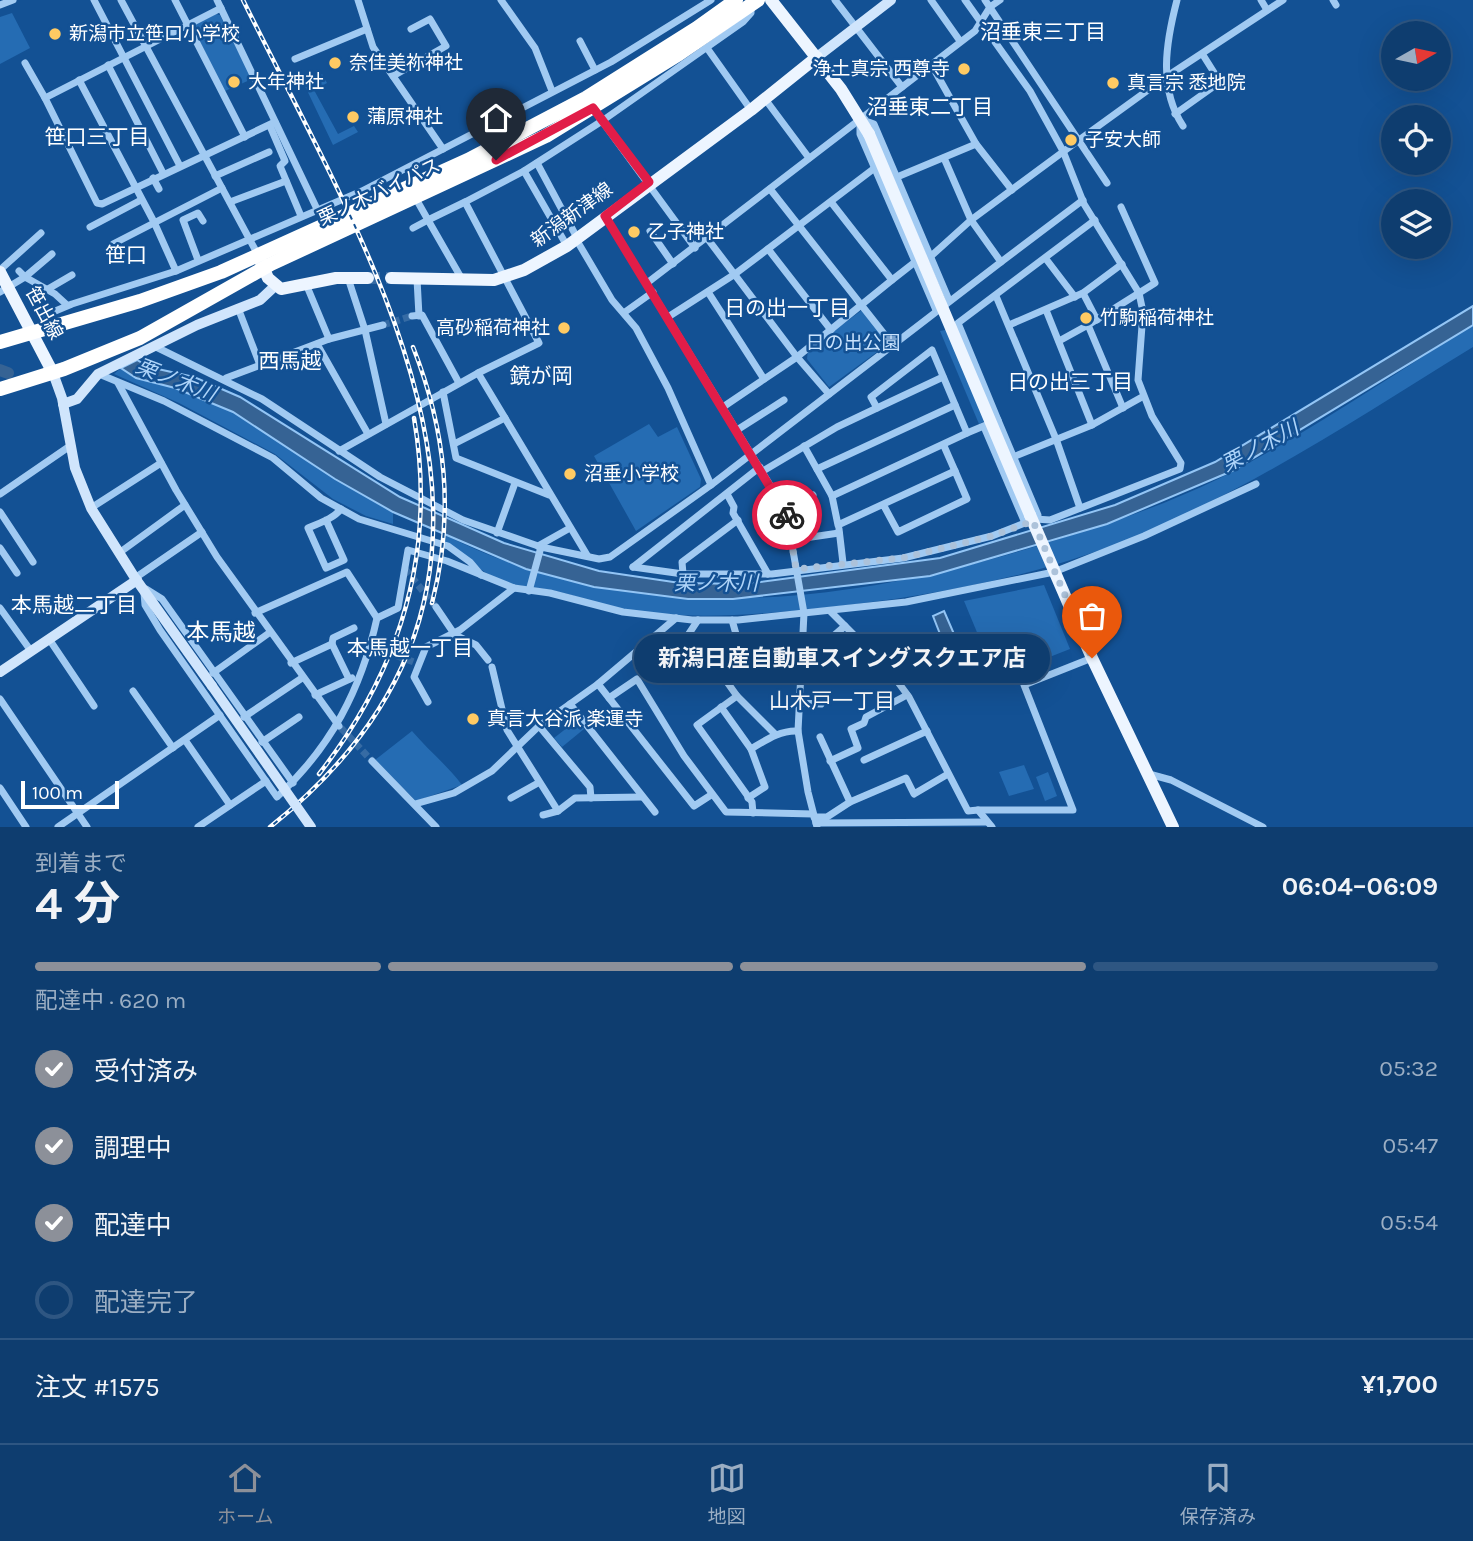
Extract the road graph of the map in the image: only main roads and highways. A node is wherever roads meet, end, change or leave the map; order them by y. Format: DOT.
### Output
graph roads {
  1 [pos="771,0"];
  2 [pos="729,1"];
  3 [pos="755,3"];
  4 [pos="817,58"];
  5 [pos="590,103"];
  6 [pos="261,262"];
  7 [pos="0,271"];
  8 [pos="368,278"];
  9 [pos="390,278"];
  10 [pos="4,290"];
  11 [pos="32,332"];
  12 [pos="0,341"];
  13 [pos="53,373"];
  14 [pos="0,389"];
  15 [pos="1173,827"];
  1 -- 4 [label="main road"];
  2 -- 5 [label="highway, 栗ノ木バイパス"];
  3 -- 5 [label="highway, 栗ノ木バイパス"];
  4 -- 9 [label="main road, 新潟新津線"];
  4 -- 15 [label="main road, bridge"];
  5 -- 6 [label="highway, 栗ノ木バイパス"];
  5 -- 6 [label="highway, 栗ノ木バイパス"];
  6 -- 8 [label="main road"];
  6 -- 11 [label="highway, 栗ノ木バイパス"];
  6 -- 13 [label="highway, 栗ノ木バイパス"];
  7 -- 10 [label="main road, 笹出線"];
  10 -- 11 [label="main road, 笹出線"];
  11 -- 12 [label="highway, 栗ノ木バイパス"];
  11 -- 13 [label="main road, 笹出線"];
  13 -- 14 [label="highway, 栗ノ木バイパス"];
}
